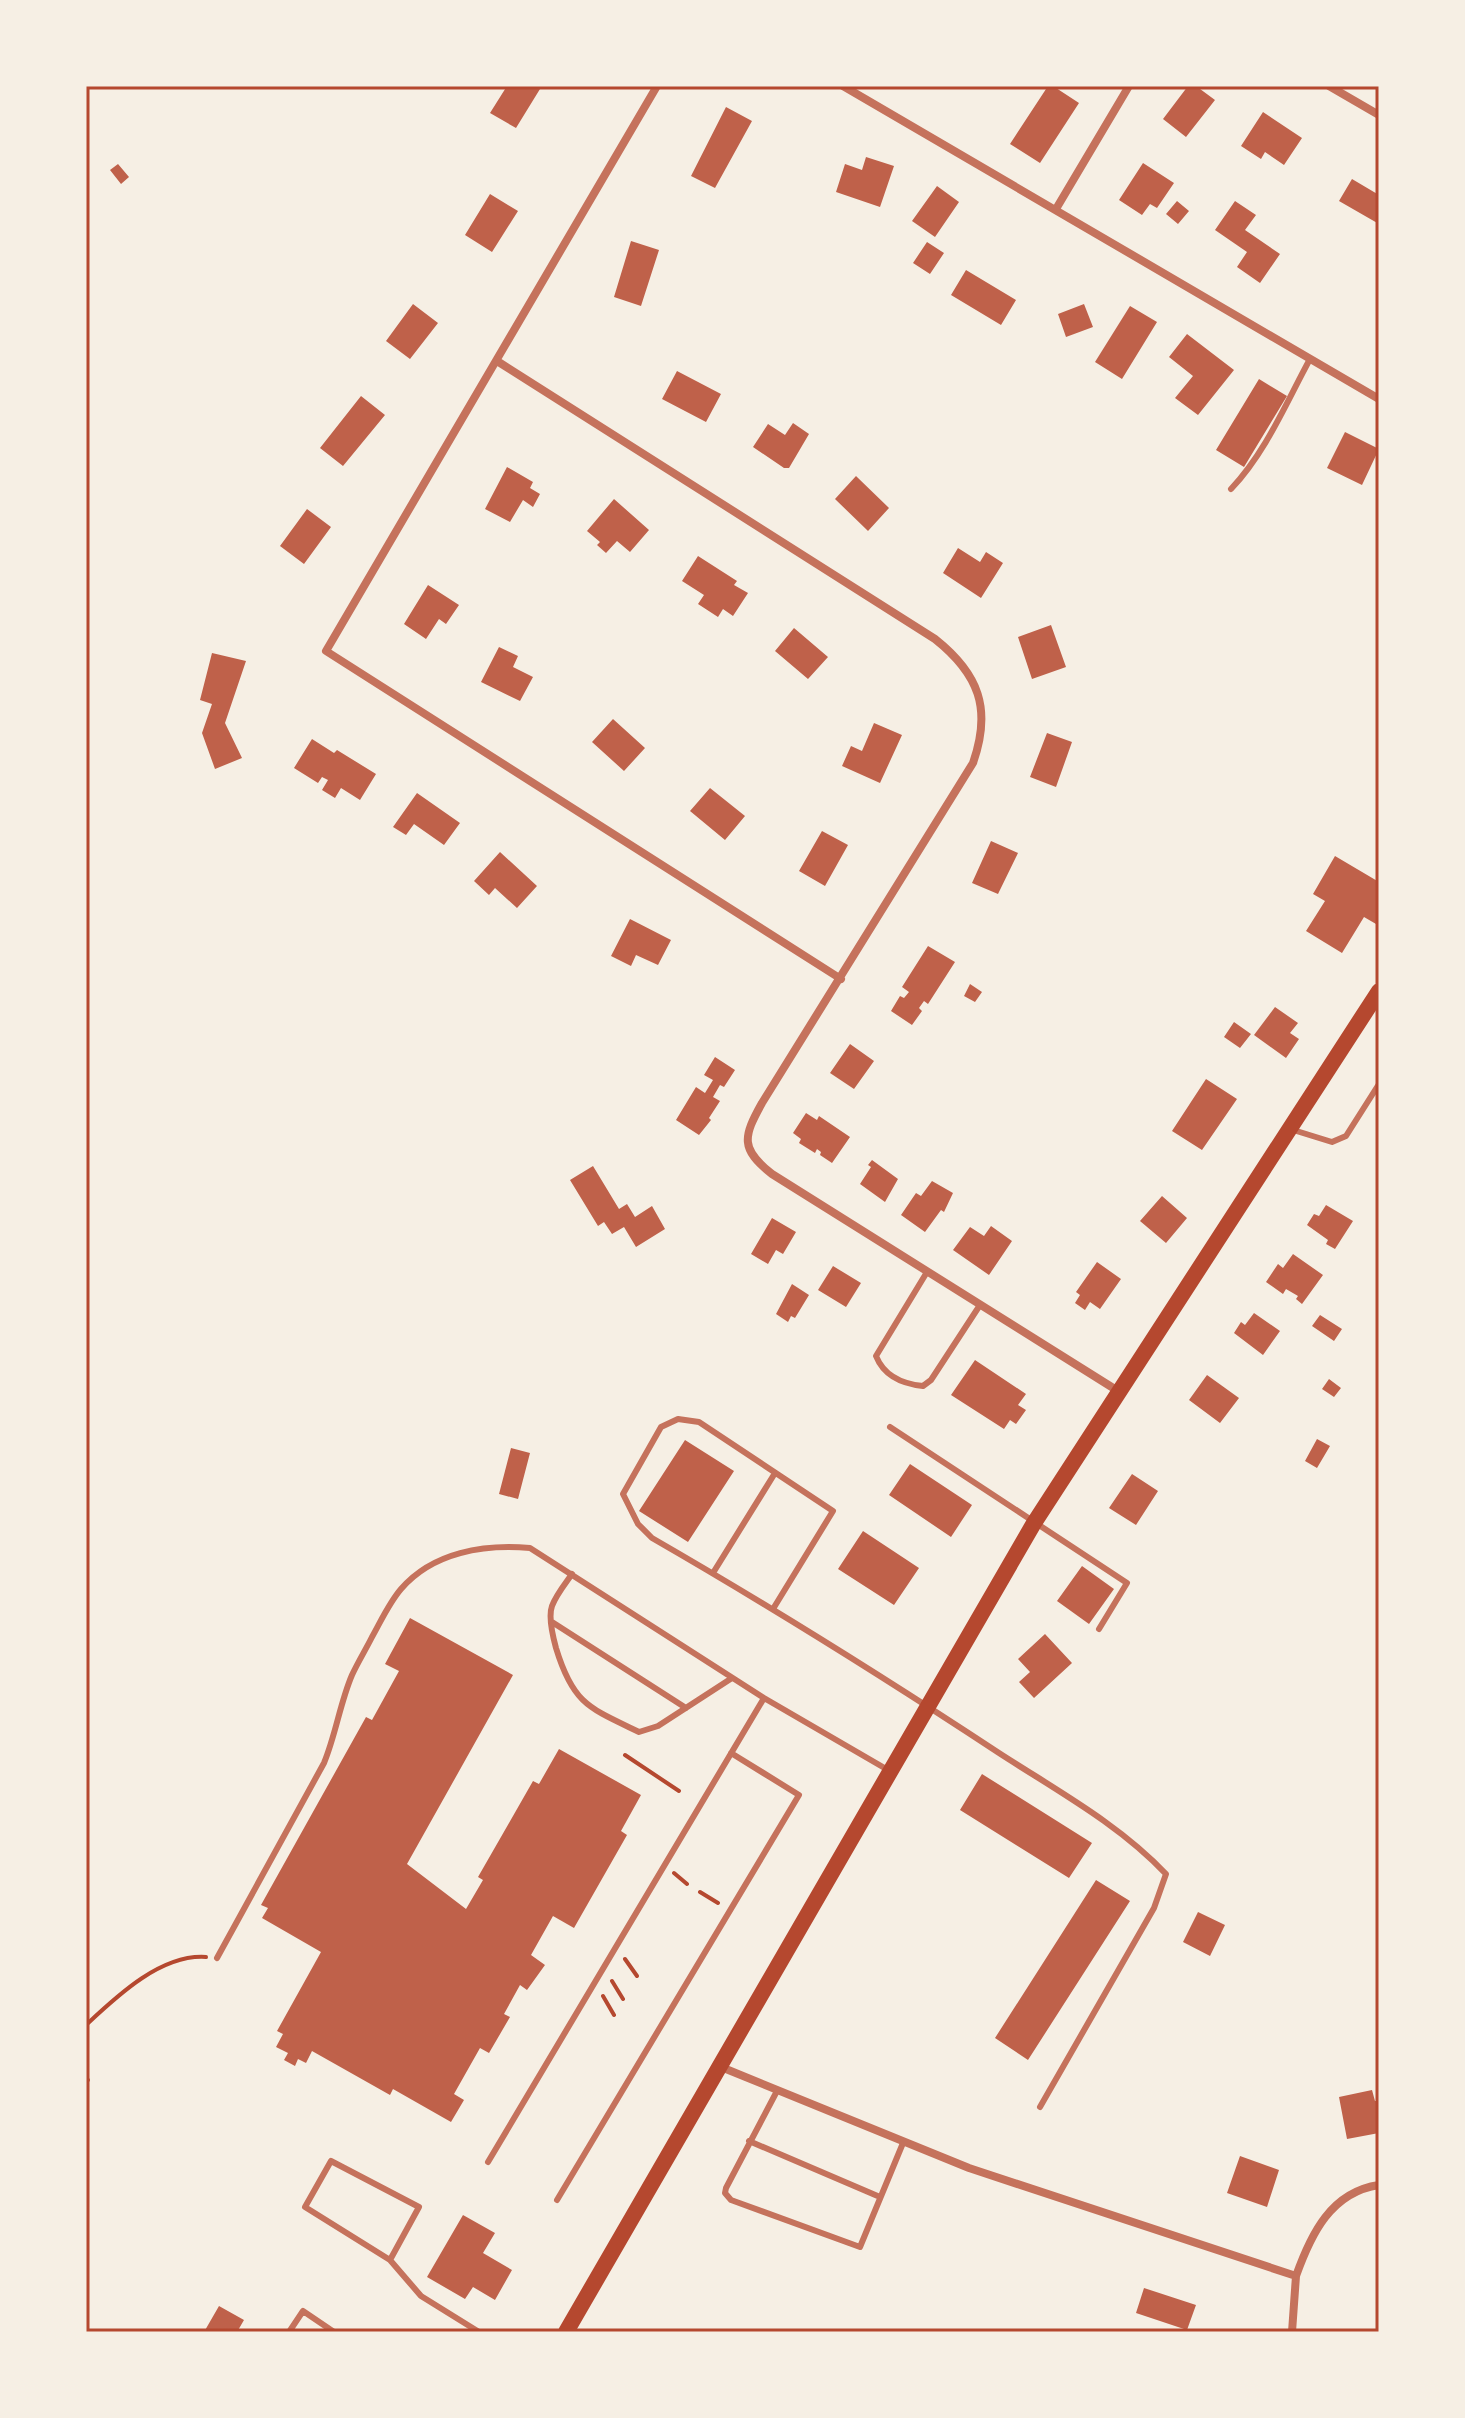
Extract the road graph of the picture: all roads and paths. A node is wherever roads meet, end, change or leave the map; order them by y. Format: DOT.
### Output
graph roads {
  1 [pos="657,86"];
  2 [pos="843,86"];
  3 [pos="1129,86"];
  4 [pos="1329,86"];
  5 [pos="1379,115"];
  6 [pos="1056,209"];
  7 [pos="1310,359"];
  8 [pos="497,361"];
  9 [pos="1379,399"];
  10 [pos="1231,489"];
  11 [pos="841,979"];
  12 [pos="1379,991"];
  13 [pos="1379,1084"];
  14 [pos="1289,1129"];
  15 [pos="927,1272"];
  16 [pos="980,1305"];
  17 [pos="1118,1391"];
  18 [pos="890,1427"];
  19 [pos="775,1473"];
  20 [pos="1034,1523"];
  21 [pos="713,1573"];
  22 [pos="572,1574"];
  23 [pos="773,1609"];
  24 [pos="552,1622"];
  25 [pos="1099,1629"];
  26 [pos="732,1678"];
  27 [pos="764,1698"];
  28 [pos="928,1707"];
  29 [pos="686,1708"];
  30 [pos="731,1753"];
  31 [pos="625,1755"];
  32 [pos="891,1771"];
  33 [pos="679,1791"];
  34 [pos="672,1872"];
  35 [pos="687,1884"];
  36 [pos="700,1892"];
  37 [pos="730,1910"];
  38 [pos="623,1957"];
  39 [pos="217,1958"];
  40 [pos="637,1976"];
  41 [pos="611,1979"];
  42 [pos="602,1993"];
  43 [pos="623,1999"];
  44 [pos="614,2015"];
  45 [pos="86,2025"];
  46 [pos="721,2067"];
  47 [pos="777,2091"];
  48 [pos="1040,2107"];
  49 [pos="749,2141"];
  50 [pos="903,2143"];
  51 [pos="488,2162"];
  52 [pos="1379,2185"];
  53 [pos="880,2197"];
  54 [pos="557,2200"];
  55 [pos="390,2260"];
  56 [pos="1296,2276"];
  57 [pos="289,2332"];
  58 [pos="334,2332"];
  59 [pos="479,2332"];
  60 [pos="566,2332"];
  61 [pos="1292,2332"];
  1 -- 8 [label="street"];
  2 -- 6 [label="street"];
  3 -- 6 [label="street"];
  4 -- 5 [label="street"];
  6 -- 7 [label="street"];
  7 -- 9 [label="street"];
  7 -- 10 [label="lane"];
  8 -- 11 [label="street"];
  8 -- 11 [label="street"];
  11 -- 15 [label="street"];
  12 -- 14 [label="main road"];
  13 -- 14 [label="lane"];
  14 -- 17 [label="main road"];
  15 -- 16 [label="street"];
  15 -- 16 [label="lane"];
  16 -- 17 [label="street"];
  17 -- 20 [label="main road"];
  18 -- 20 [label="lane"];
  19 -- 21 [label="lane"];
  19 -- 21 [label="lane"];
  19 -- 23 [label="lane"];
  20 -- 25 [label="lane"];
  20 -- 28 [label="main road"];
  21 -- 23 [label="lane"];
  22 -- 24 [label="lane"];
  22 -- 26 [label="lane"];
  22 -- 39 [label="lane"];
  23 -- 28 [label="lane"];
  24 -- 29 [label="lane"];
  24 -- 29 [label="lane"];
  26 -- 27 [label="lane"];
  26 -- 29 [label="lane"];
  27 -- 30 [label="lane"];
  27 -- 32 [label="lane"];
  28 -- 32 [label="main road"];
  28 -- 48 [label="lane"];
  30 -- 37 [label="lane"];
  30 -- 51 [label="lane"];
  31 -- 33 [label="path"];
  32 -- 46 [label="main road"];
  34 -- 35 [label="path"];
  36 -- 37 [label="path"];
  37 -- 54 [label="lane"];
  38 -- 40 [label="path"];
  39 -- 45 [label="path"];
  41 -- 43 [label="path"];
  42 -- 44 [label="path"];
  46 -- 47 [label="street"];
  46 -- 60 [label="main road"];
  47 -- 49 [label="lane"];
  47 -- 50 [label="street"];
  49 -- 53 [label="lane"];
  49 -- 53 [label="lane"];
  50 -- 53 [label="lane"];
  50 -- 56 [label="street"];
  52 -- 56 [label="street"];
  55 -- 55 [label="lane"];
  55 -- 59 [label="lane"];
  56 -- 61 [label="street"];
  57 -- 58 [label="lane"];
}
